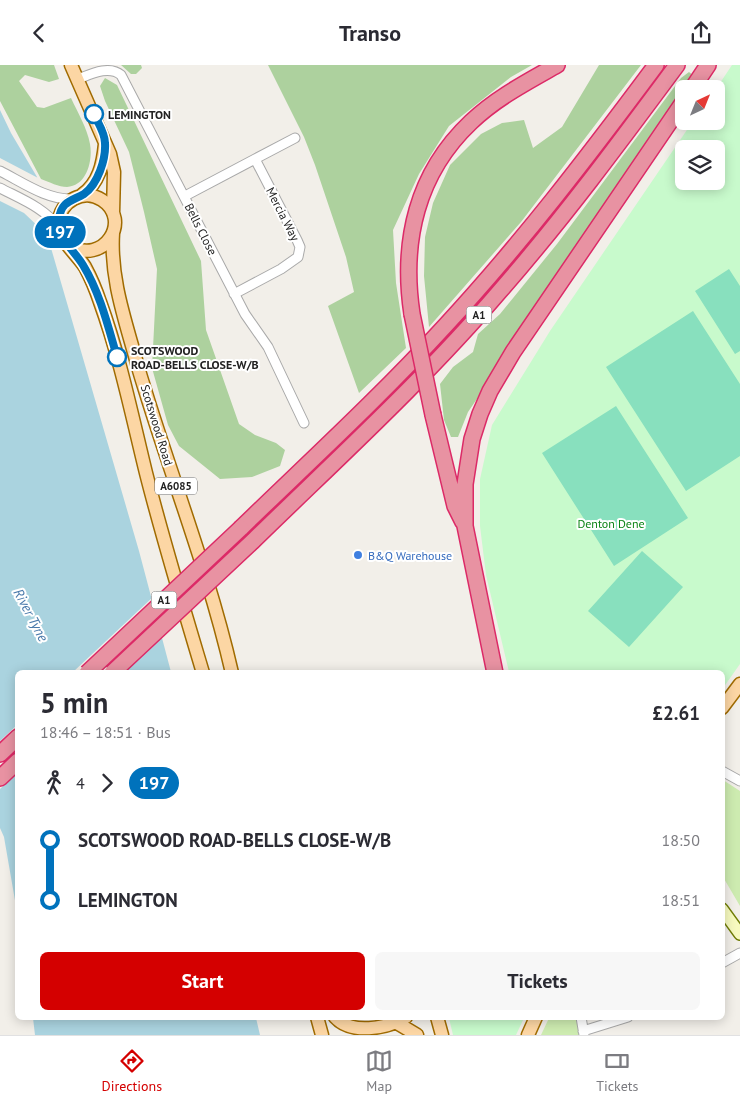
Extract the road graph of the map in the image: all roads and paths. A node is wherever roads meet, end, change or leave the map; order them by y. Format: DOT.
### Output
graph roads {
  1 [pos="71,65"];
  2 [pos="557,65"];
  3 [pos="656,65"];
  4 [pos="677,65"];
  5 [pos="708,65"];
  6 [pos="78,79"];
  7 [pos="698,80"];
  8 [pos="675,114"];
  9 [pos="295,139"];
  10 [pos="105,141"];
  11 [pos="255,159"];
  12 [pos="0,171"];
  13 [pos="0,188"];
  14 [pos="184,196"];
  15 [pos="71,198"];
  16 [pos="113,213"];
  17 [pos="55,223"];
  18 [pos="113,233"];
  19 [pos="69,245"];
  20 [pos="234,294"];
  21 [pos="304,423"];
  22 [pos="465,526"];
  23 [pos="90,670"];
  24 [pos="115,670"];
  25 [pos="202,670"];
  26 [pos="231,670"];
  27 [pos="494,670"];
  28 [pos="740,684"];
  29 [pos="725,704"];
  30 [pos="15,740"];
  31 [pos="0,754"];
  32 [pos="15,764"];
  33 [pos="725,773"];
  34 [pos="0,778"];
  35 [pos="740,781"];
  36 [pos="725,913"];
  37 [pos="740,935"];
  38 [pos="740,953"];
  39 [pos="725,961"];
  40 [pos="318,1020"];
  41 [pos="336,1020"];
  42 [pos="338,1020"];
  43 [pos="438,1020"];
  44 [pos="535,1020"];
  45 [pos="581,1020"];
  46 [pos="620,1020"];
  47 [pos="394,1025"];
  48 [pos="584,1033"];
  49 [pos="322,1035"];
  50 [pos="340,1035"];
  51 [pos="417,1035"];
  52 [pos="442,1035"];
  53 [pos="528,1035"];
  1 -- 6 [label="main road"];
  2 -- 22 [label="highway, bridge"];
  3 -- 23 [label="highway, A1, bridge"];
  4 -- 24 [label="highway, A1, bridge"];
  5 -- 7 [label="highway"];
  6 -- 10 [label="main road"];
  6 -- 14 [label="street, Bells Close"];
  8 -- 22 [label="highway"];
  9 -- 11 [label="street"];
  10 -- 15 [label="main road"];
  10 -- 16 [label="main road"];
  11 -- 14 [label="street"];
  11 -- 20 [label="street, Mercia Way"];
  12 -- 15 [label="street"];
  13 -- 17 [label="street"];
  14 -- 20 [label="street, Bells Close"];
  15 -- 16 [label="main road"];
  15 -- 17 [label="main road"];
  16 -- 18 [label="main road"];
  17 -- 19 [label="main road"];
  18 -- 19 [label="main road"];
  18 -- 26 [label="main road, Scotswood Road / A6085"];
  19 -- 25 [label="main road, Scotswood Road / A6085"];
  20 -- 21 [label="street, Bells Close"];
  22 -- 27 [label="highway"];
  28 -- 29 [label="main road"];
  30 -- 31 [label="highway"];
  32 -- 34 [label="highway"];
  33 -- 35 [label="street"];
  36 -- 37 [label="street"];
  38 -- 39 [label="street"];
  40 -- 49 [label="main road"];
  41 -- 50 [label="main road"];
  42 -- 47 [label="main road"];
  43 -- 52 [label="main road"];
  44 -- 53 [label="main road"];
  45 -- 48 [label="street"];
  46 -- 48 [label="street"];
  47 -- 51 [label="main road"];
}
